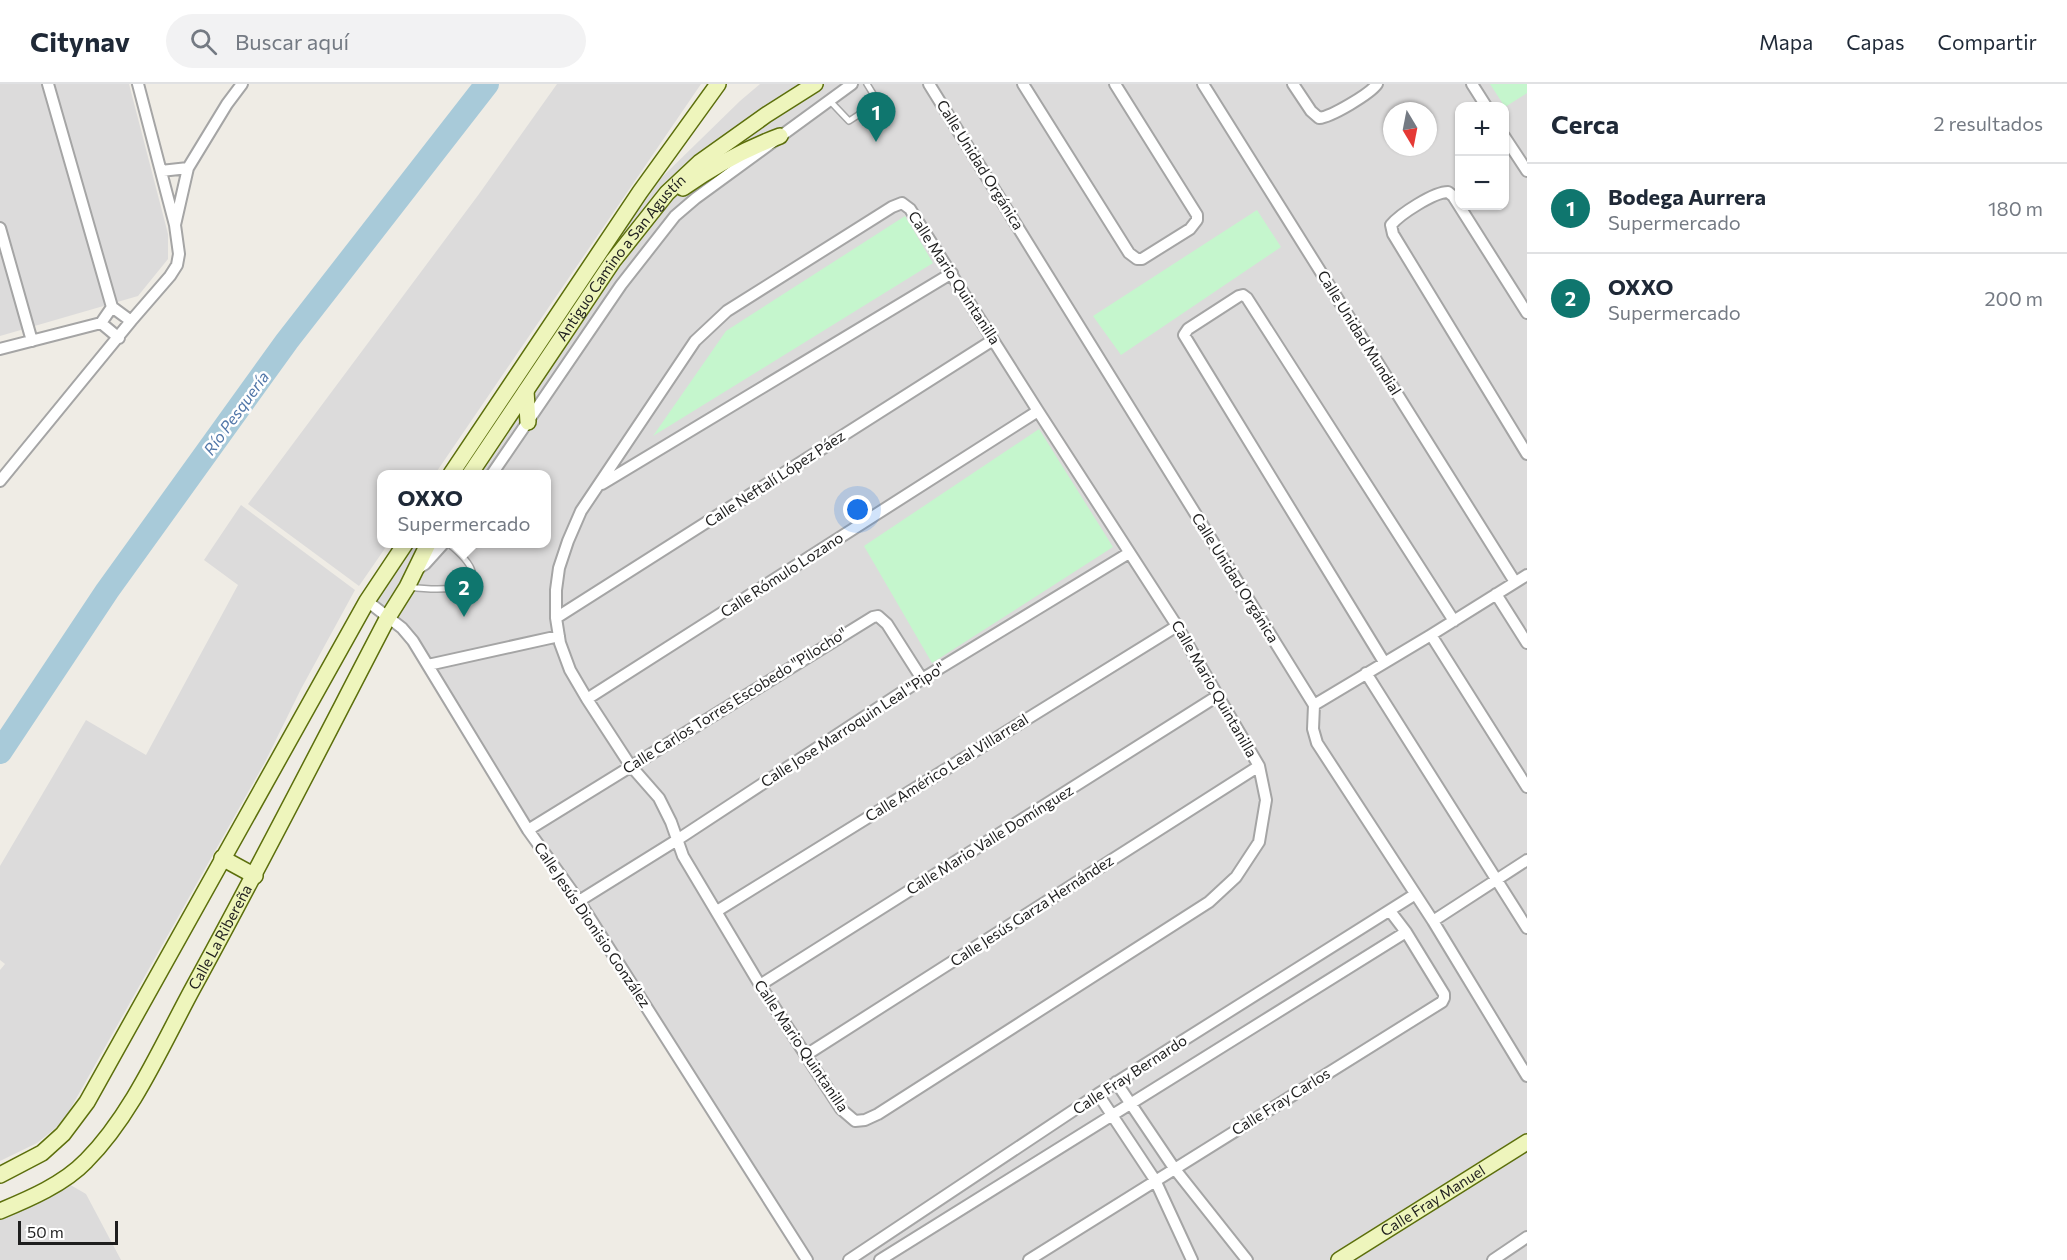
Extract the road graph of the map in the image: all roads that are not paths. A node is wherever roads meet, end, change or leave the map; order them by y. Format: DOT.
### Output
graph roads {
  1 [pos="48,84"];
  2 [pos="138,84"];
  3 [pos="242,84"];
  4 [pos="718,84"];
  5 [pos="815,84"];
  6 [pos="852,84"];
  7 [pos="867,84"];
  8 [pos="929,84"];
  9 [pos="1023,84"];
  10 [pos="1115,84"];
  11 [pos="1203,84"];
  12 [pos="1293,84"];
  13 [pos="1377,84"];
  14 [pos="1472,84"];
  15 [pos="830,101"];
  16 [pos="1483,102"];
  17 [pos="780,136"];
  18 [pos="1509,144"];
  19 [pos="188,168"];
  20 [pos="161,171"];
  21 [pos="1527,171"];
  22 [pos="652,211"];
  23 [pos="175,225"];
  24 [pos="0,228"];
  25 [pos="952,273"];
  26 [pos="112,307"];
  27 [pos="1527,313"];
  28 [pos="131,321"];
  29 [pos="101,323"];
  30 [pos="119,338"];
  31 [pos="32,340"];
  32 [pos="993,340"];
  33 [pos="0,349"];
  34 [pos="526,391"];
  35 [pos="1038,411"];
  36 [pos="528,422"];
  37 [pos="1527,454"];
  38 [pos="454,470"];
  39 [pos="473,470"];
  40 [pos="495,470"];
  41 [pos="0,481"];
  42 [pos="599,486"];
  43 [pos="402,548"];
  44 [pos="426,548"];
  45 [pos="439,548"];
  46 [pos="455,548"];
  47 [pos="1129,553"];
  48 [pos="416,570"];
  49 [pos="1527,575"];
  50 [pos="1515,582"];
  51 [pos="407,587"];
  52 [pos="1496,594"];
  53 [pos="367,601"];
  54 [pos="556,618"];
  55 [pos="387,619"];
  56 [pos="1454,621"];
  57 [pos="1178,626"];
  58 [pos="1431,635"];
  59 [pos="559,636"];
  60 [pos="1527,643"];
  61 [pos="1384,662"];
  62 [pos="428,665"];
  63 [pos="1366,674"];
  64 [pos="922,679"];
  65 [pos="1219,695"];
  66 [pos="587,699"];
  67 [pos="1314,705"];
  68 [pos="630,765"];
  69 [pos="1259,766"];
  70 [pos="1527,787"];
  71 [pos="528,830"];
  72 [pos="676,840"];
  73 [pos="222,858"];
  74 [pos="1527,860"];
  75 [pos="255,876"];
  76 [pos="1496,880"];
  77 [pos="1414,896"];
  78 [pos="579,901"];
  79 [pos="1390,910"];
  80 [pos="717,911"];
  81 [pos="1432,921"];
  82 [pos="1527,928"];
  83 [pos="1406,932"];
  84 [pos="760,985"];
  85 [pos="806,1055"];
  86 [pos="1527,1076"];
  87 [pos="1116,1082"];
  88 [pos="1098,1094"];
  89 [pos="1129,1103"];
  90 [pos="1112,1114"];
  91 [pos="1527,1142"];
  92 [pos="1173,1168"];
  93 [pos="0,1175"];
  94 [pos="1155,1180"];
  95 [pos="0,1211"];
  96 [pos="1527,1237"];
  97 [pos="807,1260"];
  98 [pos="849,1260"];
  99 [pos="880,1260"];
  100 [pos="1029,1260"];
  101 [pos="1192,1260"];
  102 [pos="1247,1260"];
  103 [pos="1339,1260"];
  104 [pos="1493,1260"];
  1 -- 26 [label="street"];
  2 -- 20 [label="street"];
  3 -- 19 [label="street"];
  4 -- 38 [label="street, Antiguo Camino a San Agustín"];
  5 -- 22 [label="street, Antiguo Camino a San Agustín"];
  6 -- 15 [label="street"];
  7 -- 15 [label="lane"];
  8 -- 67 [label="street, Calle Unidad Orgánica"];
  9 -- 10 [label="street"];
  11 -- 50 [label="street, Calle Unidad Mundial"];
  12 -- 13 [label="street"];
  14 -- 16 [label="street"];
  15 -- 17 [label="street"];
  17 -- 22 [label="street"];
  17 -- 36 [label="street"];
  18 -- 21 [label="street"];
  19 -- 20 [label="street"];
  19 -- 23 [label="street"];
  20 -- 23 [label="street"];
  22 -- 34 [label="street, Antiguo Camino a San Agustín"];
  23 -- 28 [label="street"];
  24 -- 31 [label="street"];
  25 -- 32 [label="street, Calle Mario Quintanilla"];
  25 -- 42 [label="street"];
  25 -- 42 [label="street, Calle Mario Quintanilla"];
  26 -- 28 [label="street"];
  26 -- 29 [label="street"];
  27 -- 37 [label="street"];
  28 -- 30 [label="street"];
  29 -- 30 [label="street"];
  29 -- 31 [label="street"];
  30 -- 41 [label="street"];
  31 -- 33 [label="street"];
  32 -- 35 [label="street, Calle Mario Quintanilla"];
  32 -- 54 [label="street, Calle Neftalí López Páez"];
  34 -- 36 [label="street"];
  34 -- 39 [label="street, Antiguo Camino a San Agustín"];
  35 -- 47 [label="street, Calle Mario Quintanilla"];
  35 -- 66 [label="street, Calle Rómulo Lozano"];
  36 -- 40 [label="street"];
  42 -- 54 [label="street, Calle Mario Quintanilla"];
  43 -- 53 [label="street"];
  44 -- 48 [label="street"];
  45 -- 48 [label="street"];
  46 -- 51 [label="lane"];
  47 -- 57 [label="street, Calle Mario Quintanilla"];
  47 -- 64 [label="street, Calle Jose Marroquin Leal \"Pipo\""];
  48 -- 51 [label="street"];
  49 -- 50 [label="street"];
  50 -- 52 [label="street"];
  51 -- 55 [label="street"];
  52 -- 56 [label="street"];
  52 -- 60 [label="street"];
  53 -- 55 [label="street, Calle Jesús Dionisio González"];
  53 -- 73 [label="street"];
  54 -- 59 [label="street, Calle Mario Quintanilla"];
  55 -- 62 [label="street, Calle Jesús Dionisio González"];
  55 -- 75 [label="street, Calle La Ribereña"];
  56 -- 58 [label="street"];
  56 -- 61 [label="street"];
  57 -- 65 [label="street, Calle Mario Quintanilla"];
  57 -- 80 [label="street, Calle Américo Leal Villarreal"];
  58 -- 61 [label="street"];
  58 -- 70 [label="street"];
  59 -- 62 [label="street"];
  59 -- 66 [label="street, Calle Mario Quintanilla"];
  61 -- 63 [label="street"];
  62 -- 71 [label="street, Calle Jesús Dionisio González"];
  63 -- 67 [label="street"];
  63 -- 76 [label="street"];
  64 -- 68 [label="street, Calle Carlos Torres Escobedo \"Pilocho\""];
  64 -- 72 [label="street, Calle Jose Marroquin Leal \"Pipo\""];
  65 -- 69 [label="street, Calle Mario Quintanilla"];
  65 -- 84 [label="street, Calle Mario Valle Domínguez"];
  66 -- 68 [label="street, Calle Mario Quintanilla"];
  67 -- 77 [label="street"];
  68 -- 71 [label="street, Calle Carlos Torres Escobedo \"Pilocho\""];
  68 -- 72 [label="street, Calle Mario Quintanilla"];
  69 -- 85 [label="street, Calle Jesús Garza Hernández"];
  69 -- 85 [label="street, Calle Mario Quintanilla"];
  71 -- 78 [label="street, Calle Jesús Dionisio González"];
  72 -- 78 [label="street, Calle Jose Marroquin Leal \"Pipo\""];
  72 -- 80 [label="street, Calle Mario Quintanilla"];
  73 -- 75 [label="street"];
  73 -- 93 [label="street"];
  74 -- 76 [label="street"];
  75 -- 95 [label="street, Calle La Ribereña"];
  76 -- 81 [label="street"];
  76 -- 82 [label="street"];
  77 -- 79 [label="street, Calle Fray Bernardo"];
  77 -- 81 [label="street"];
  78 -- 97 [label="street, Calle Jesús Dionisio González"];
  79 -- 83 [label="street, Calle Fray Carlos"];
  79 -- 87 [label="street, Calle Fray Bernardo"];
  80 -- 84 [label="street, Calle Mario Quintanilla"];
  81 -- 86 [label="street"];
  83 -- 89 [label="street, Calle Fray Bernardo"];
  83 -- 92 [label="street, Calle Fray Carlos"];
  84 -- 85 [label="street, Calle Mario Quintanilla"];
  87 -- 88 [label="street, Calle Fray Bernardo"];
  87 -- 89 [label="street"];
  88 -- 90 [label="street"];
  88 -- 98 [label="street, Calle Fray Bernardo"];
  89 -- 90 [label="street, Calle Fray Bernardo"];
  89 -- 92 [label="street"];
  90 -- 94 [label="street"];
  90 -- 99 [label="street, Calle Fray Bernardo"];
  91 -- 103 [label="street, Calle Fray Manuel"];
  92 -- 94 [label="street, Calle Fray Carlos"];
  92 -- 102 [label="street"];
  94 -- 100 [label="street, Calle Fray Carlos"];
  94 -- 101 [label="street"];
  96 -- 104 [label="street"];
}
